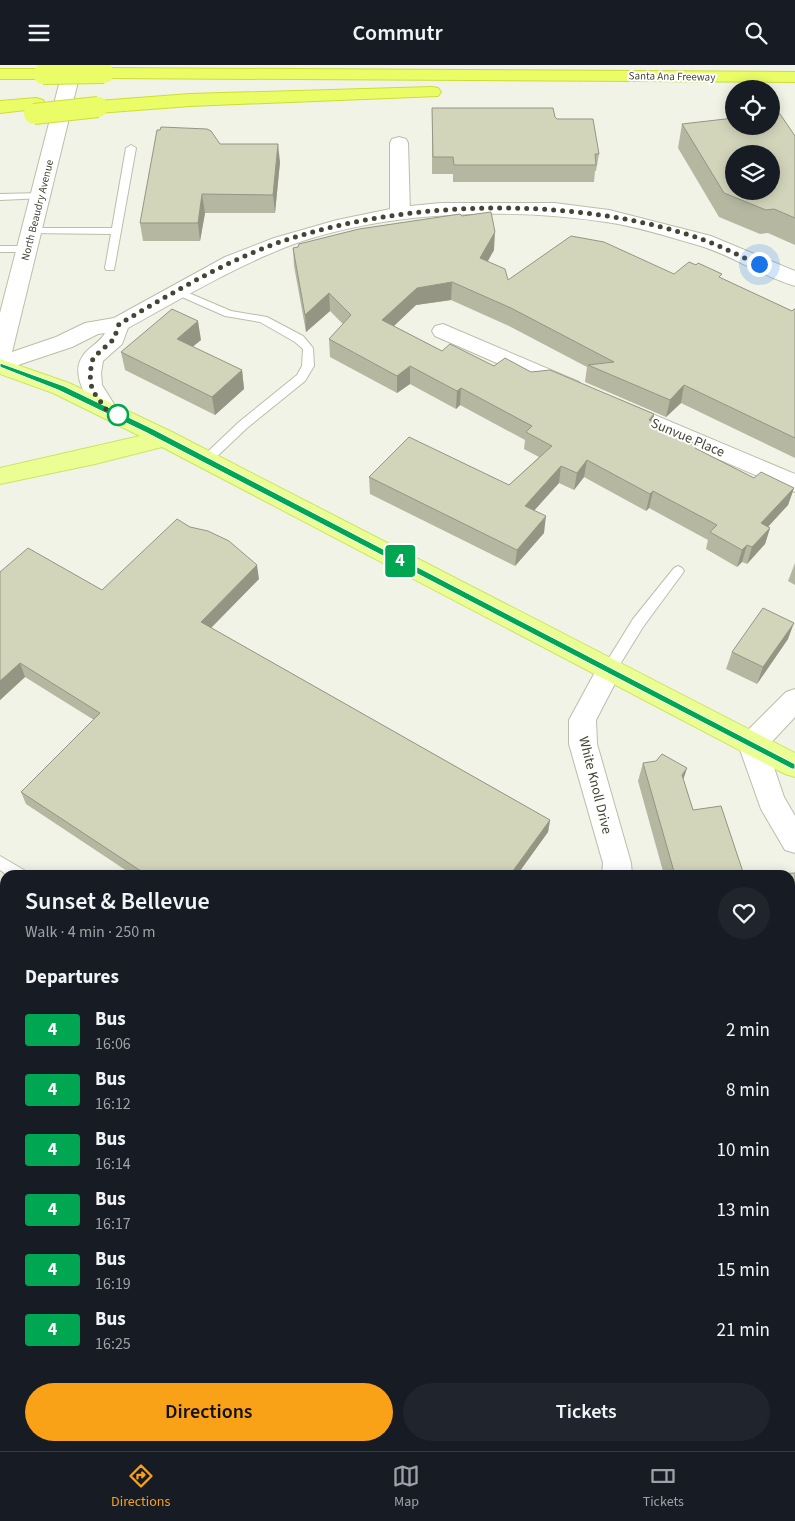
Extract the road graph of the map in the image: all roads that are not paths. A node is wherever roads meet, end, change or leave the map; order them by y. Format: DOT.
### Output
graph roads {
  1 [pos="73,65"];
  2 [pos="0,74"];
  3 [pos="743,77"];
  4 [pos="795,77"];
  5 [pos="0,107"];
  6 [pos="35,109"];
  7 [pos="0,117"];
  8 [pos="398,143"];
  9 [pos="131,147"];
  10 [pos="40,196"];
  11 [pos="0,197"];
  12 [pos="400,213"];
  13 [pos="116,231"];
  14 [pos="29,240"];
  15 [pos="0,249"];
  16 [pos="110,268"];
  17 [pos="795,279"];
  18 [pos="177,291"];
  19 [pos="119,324"];
  20 [pos="444,331"];
  21 [pos="0,356"];
  22 [pos="0,365"];
  23 [pos="106,409"];
  24 [pos="164,438"];
  25 [pos="206,460"];
  26 [pos="0,476"];
  27 [pos="795,484"];
  28 [pos="678,571"];
  29 [pos="609,671"];
  30 [pos="795,701"];
  31 [pos="752,744"];
  32 [pos="795,766"];
  33 [pos="795,841"];
  34 [pos="0,862"];
  35 [pos="12,870"];
  36 [pos="618,870"];
  1 -- 10 [label="street, North Beaudry Avenue"];
  2 -- 3 [label="highway, Santa Ana Freeway, bridge"];
  3 -- 4 [label="highway"];
  3 -- 6 [label="highway, bridge"];
  5 -- 6 [label="highway"];
  6 -- 7 [label="highway"];
  8 -- 12 [label="street"];
  9 -- 13 [label="lane"];
  10 -- 11 [label="lane"];
  10 -- 14 [label="street, North Beaudry Avenue"];
  12 -- 17 [label="street"];
  12 -- 18 [label="street"];
  13 -- 14 [label="lane"];
  13 -- 16 [label="lane"];
  14 -- 15 [label="lane"];
  14 -- 21 [label="street, North Beaudry Avenue"];
  18 -- 19 [label="street"];
  18 -- 25 [label="lane"];
  19 -- 22 [label="street"];
  19 -- 23 [label="street"];
  20 -- 27 [label="street, Sunvue Place"];
  22 -- 23 [label="main road"];
  23 -- 24 [label="main road"];
  24 -- 25 [label="main road"];
  24 -- 26 [label="main road"];
  25 -- 29 [label="main road"];
  28 -- 29 [label="lane"];
  29 -- 31 [label="main road"];
  29 -- 36 [label="street, White Knoll Drive"];
  30 -- 31 [label="street"];
  31 -- 32 [label="main road"];
  31 -- 33 [label="street"];
  34 -- 35 [label="lane"];
}
